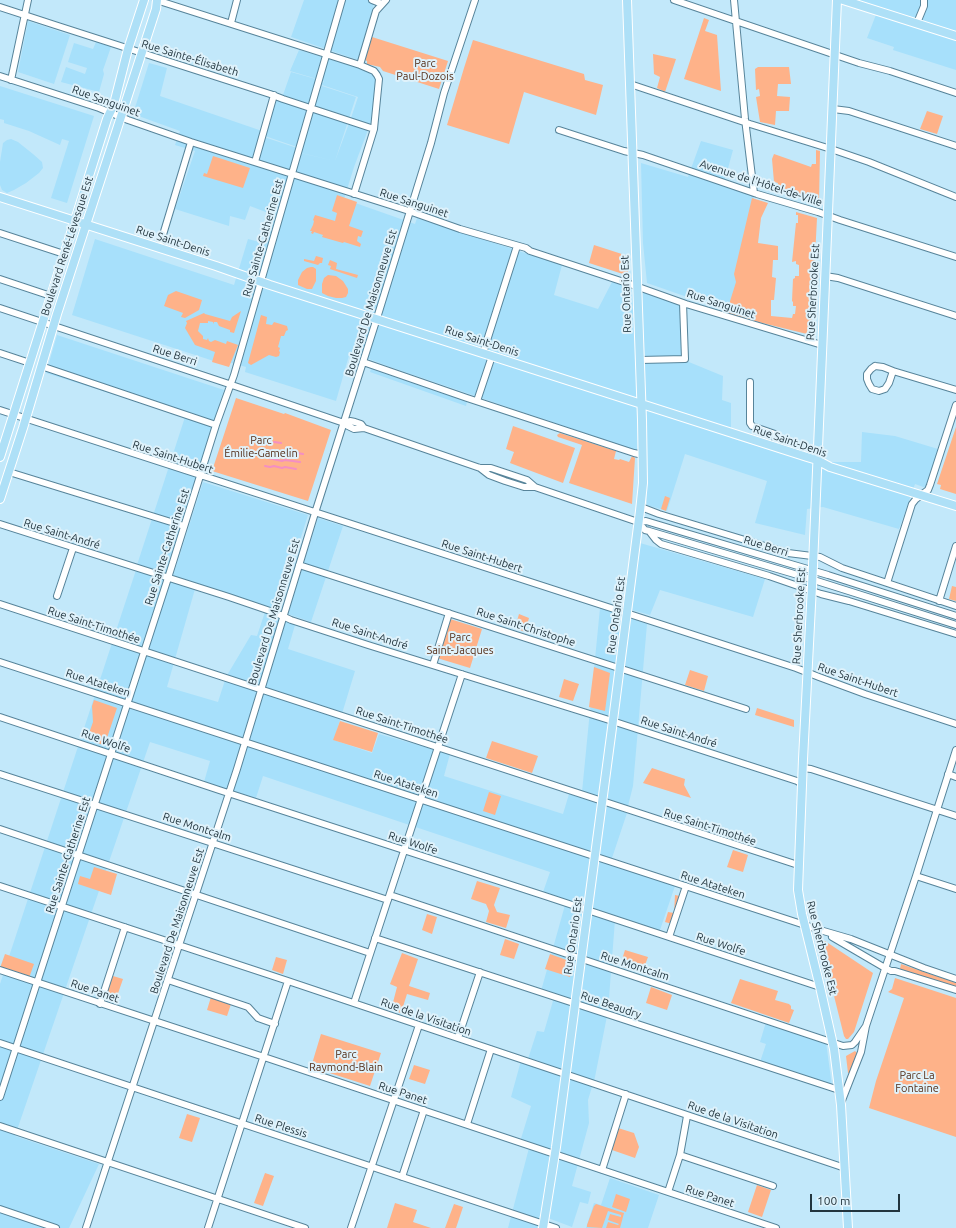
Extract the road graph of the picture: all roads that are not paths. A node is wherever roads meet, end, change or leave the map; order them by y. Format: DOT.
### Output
graph roads {
  1 [pos="28,0"];
  2 [pos="144,0"];
  3 [pos="157,0"];
  4 [pos="237,0"];
  5 [pos="342,0"];
  6 [pos="372,0"];
  7 [pos="475,0"];
  8 [pos="627,0"];
  9 [pos="674,0"];
  10 [pos="734,0"];
  11 [pos="837,0"];
  12 [pos="843,0"];
  13 [pos="924,0"];
  14 [pos="384,2"];
  15 [pos="0,7"];
  16 [pos="25,15"];
  17 [pos="736,21"];
  18 [pos="917,23"];
  19 [pos="231,24"];
  20 [pos="956,36"];
  21 [pos="128,49"];
  22 [pos="141,53"];
  23 [pos="327,54"];
  24 [pos="835,54"];
  25 [pos="360,65"];
  26 [pos="0,76"];
  27 [pos="11,80"];
  28 [pos="630,84"];
  29 [pos="956,93"];
  30 [pos="274,95"];
  31 [pos="311,108"];
  32 [pos="833,109"];
  33 [pos="110,112"];
  34 [pos="120,116"];
  35 [pos="746,122"];
  36 [pos="374,129"];
  37 [pos="559,130"];
  38 [pos="191,142"];
  39 [pos="956,146"];
  40 [pos="831,149"];
  41 [pos="632,153"];
  42 [pos="255,162"];
  43 [pos="292,174"];
  44 [pos="754,193"];
  45 [pos="354,194"];
  46 [pos="956,196"];
  47 [pos="0,197"];
  48 [pos="409,211"];
  49 [pos="828,215"];
  50 [pos="75,221"];
  51 [pos="86,224"];
  52 [pos="0,233"];
  53 [pos="517,246"];
  54 [pos="159,248"];
  55 [pos="64,254"];
  56 [pos="956,257"];
  57 [pos="825,276"];
  58 [pos="0,279"];
  59 [pos="261,282"];
  60 [pos="637,286"];
  61 [pos="51,296"];
  62 [pos="683,303"];
  63 [pos="0,308"];
  64 [pos="956,316"];
  65 [pos="377,318"];
  66 [pos="43,323"];
  67 [pos="54,326"];
  68 [pos="822,345"];
  69 [pos="483,353"];
  70 [pos="0,354"];
  71 [pos="492,356"];
  72 [pos="640,360"];
  73 [pos="363,362"];
  74 [pos="30,363"];
  75 [pos="40,366"];
  76 [pos="893,371"];
  77 [pos="750,382"];
  78 [pos="230,384"];
  79 [pos="956,390"];
  80 [pos="477,401"];
  81 [pos="642,404"];
  82 [pos="956,405"];
  83 [pos="0,410"];
  84 [pos="13,415"];
  85 [pos="26,419"];
  86 [pos="344,423"];
  87 [pos="216,425"];
  88 [pos="776,447"];
  89 [pos="643,454"];
  90 [pos="0,457"];
  91 [pos="817,460"];
  92 [pos="9,472"];
  93 [pos="200,476"];
  94 [pos="921,495"];
  95 [pos="0,500"];
  96 [pos="956,506"];
  97 [pos="641,507"];
  98 [pos="315,513"];
  99 [pos="638,522"];
  100 [pos="0,524"];
  101 [pos="184,526"];
  102 [pos="649,531"];
  103 [pos="956,546"];
  104 [pos="73,548"];
  105 [pos="813,556"];
  106 [pos="299,565"];
  107 [pos="168,578"];
  108 [pos="887,583"];
  109 [pos="812,589"];
  110 [pos="57,596"];
  111 [pos="939,600"];
  112 [pos="0,604"];
  113 [pos="956,606"];
  114 [pos="449,613"];
  115 [pos="627,613"];
  116 [pos="284,616"];
  117 [pos="956,616"];
  118 [pos="956,626"];
  119 [pos="956,634"];
  120 [pos="144,652"];
  121 [pos="0,662"];
  122 [pos="432,665"];
  123 [pos="619,668"];
  124 [pos="807,673"];
  125 [pos="462,674"];
  126 [pos="260,689"];
  127 [pos="127,703"];
  128 [pos="746,709"];
  129 [pos="0,717"];
  130 [pos="613,721"];
  131 [pos="956,724"];
  132 [pos="245,742"];
  133 [pos="438,748"];
  134 [pos="956,750"];
  135 [pos="111,754"];
  136 [pos="803,768"];
  137 [pos="0,774"];
  138 [pos="948,774"];
  139 [pos="956,777"];
  140 [pos="802,784"];
  141 [pos="229,793"];
  142 [pos="421,800"];
  143 [pos="602,802"];
  144 [pos="94,805"];
  145 [pos="937,809"];
  146 [pos="956,816"];
  147 [pos="0,829"];
  148 [pos="213,843"];
  149 [pos="404,851"];
  150 [pos="78,855"];
  151 [pos="595,856"];
  152 [pos="798,865"];
  153 [pos="916,876"];
  154 [pos="0,886"];
  155 [pos="686,886"];
  156 [pos="956,889"];
  157 [pos="196,895"];
  158 [pos="389,898"];
  159 [pos="62,906"];
  160 [pos="588,910"];
  161 [pos="805,925"];
  162 [pos="125,927"];
  163 [pos="822,931"];
  164 [pos="670,937"];
  165 [pos="375,938"];
  166 [pos="180,945"];
  167 [pos="370,953"];
  168 [pos="889,954"];
  169 [pos="581,959"];
  170 [pos="885,968"];
  171 [pos="0,970"];
  172 [pos="480,972"];
  173 [pos="956,979"];
  174 [pos="168,980"];
  175 [pos="288,981"];
  176 [pos="38,983"];
  177 [pos="820,987"];
  178 [pos="956,990"];
  179 [pos="354,1003"];
  180 [pos="575,1003"];
  181 [pos="100,1004"];
  182 [pos="154,1021"];
  183 [pos="275,1024"];
  184 [pos="419,1025"];
  185 [pos="866,1026"];
  186 [pos="458,1038"];
  187 [pos="0,1043"];
  188 [pos="833,1043"];
  189 [pos="16,1048"];
  190 [pos="491,1049"];
  191 [pos="264,1057"];
  192 [pos="565,1074"];
  193 [pos="132,1087"];
  194 [pos="839,1090"];
  195 [pos="626,1094"];
  196 [pos="0,1097"];
  197 [pos="394,1101"];
  198 [pos="841,1105"];
  199 [pos="424,1110"];
  200 [pos="687,1116"];
  201 [pos="242,1124"];
  202 [pos="467,1124"];
  203 [pos="0,1126"];
  204 [pos="555,1154"];
  205 [pos="680,1155"];
  206 [pos="107,1162"];
  207 [pos="371,1167"];
  208 [pos="845,1168"];
  209 [pos="602,1170"];
  210 [pos="402,1177"];
  211 [pos="772,1186"];
  212 [pos="668,1192"];
  213 [pos="218,1199"];
  214 [pos="0,1209"];
  215 [pos="544,1226"];
  216 [pos="56,1228"];
  217 [pos="86,1228"];
  218 [pos="208,1228"];
  219 [pos="305,1228"];
  220 [pos="352,1228"];
  221 [pos="556,1228"];
  222 [pos="776,1228"];
  223 [pos="848,1228"];
  1 -- 16 [label="street"];
  2 -- 21 [label="main road, Boulevard René-Lévesque Est"];
  3 -- 19 [label="street"];
  3 -- 22 [label="main road, Boulevard René-Lévesque Est"];
  4 -- 19 [label="street"];
  5 -- 23 [label="street, Rue Sainte-Catherine Est"];
  6 -- 14 [label="street"];
  7 -- 48 [label="street, Boulevard De Maisonneuve Est"];
  8 -- 28 [label="main road, Rue Ontario Est"];
  9 -- 17 [label="street"];
  10 -- 17 [label="street"];
  11 -- 24 [label="main road, Rue Sherbrooke Est"];
  12 -- 18 [label="main road"];
  13 -- 18 [label="street"];
  14 -- 25 [label="street"];
  15 -- 16 [label="street, Rue Sainte-Élisabeth"];
  16 -- 21 [label="street, Rue Sainte-Élisabeth"];
  16 -- 27 [label="street"];
  17 -- 24 [label="street"];
  17 -- 35 [label="street"];
  18 -- 20 [label="main road"];
  19 -- 23 [label="street"];
  21 -- 22 [label="street, Rue Sainte-Élisabeth"];
  21 -- 33 [label="main road, Boulevard René-Lévesque Est"];
  22 -- 30 [label="street, Rue Sainte-Élisabeth"];
  22 -- 34 [label="main road, Boulevard René-Lévesque Est"];
  23 -- 25 [label="street"];
  23 -- 31 [label="street, Rue Sainte-Catherine Est"];
  24 -- 29 [label="street"];
  24 -- 32 [label="main road, Rue Sherbrooke Est"];
  25 -- 36 [label="street"];
  26 -- 27 [label="street, Rue Sanguinet"];
  27 -- 33 [label="street, Rue Sanguinet"];
  28 -- 35 [label="street"];
  28 -- 41 [label="main road, Rue Ontario Est"];
  30 -- 31 [label="street, Rue Sainte-Élisabeth"];
  30 -- 42 [label="street"];
  31 -- 36 [label="street, Rue Sainte-Élisabeth"];
  31 -- 43 [label="street, Rue Sainte-Catherine Est"];
  32 -- 39 [label="street"];
  32 -- 40 [label="main road, Rue Sherbrooke Est"];
  33 -- 34 [label="street, Rue Sanguinet"];
  33 -- 50 [label="main road, Boulevard René-Lévesque Est"];
  34 -- 38 [label="street, Rue Sanguinet"];
  34 -- 51 [label="main road, Boulevard René-Lévesque Est"];
  35 -- 40 [label="street"];
  35 -- 44 [label="street"];
  36 -- 45 [label="street"];
  37 -- 41 [label="street, Avenue de l'Hôtel-de-Ville"];
  38 -- 42 [label="street, Rue Sanguinet"];
  38 -- 54 [label="street"];
  40 -- 46 [label="street"];
  40 -- 49 [label="main road, Rue Sherbrooke Est"];
  41 -- 44 [label="street, Avenue de l'Hôtel-de-Ville"];
  41 -- 60 [label="main road, Rue Ontario Est"];
  42 -- 43 [label="street, Rue Sanguinet"];
  43 -- 45 [label="street, Rue Sanguinet"];
  43 -- 59 [label="street, Rue Sainte-Catherine Est"];
  44 -- 49 [label="street, Avenue de l'Hôtel-de-Ville"];
  45 -- 48 [label="street, Rue Sanguinet"];
  47 -- 50 [label="main road, Rue Saint-Denis"];
  48 -- 53 [label="street, Rue Sanguinet"];
  48 -- 65 [label="street, Boulevard De Maisonneuve Est"];
  49 -- 56 [label="street, Avenue de l'Hôtel-de-Ville"];
  49 -- 57 [label="main road, Rue Sherbrooke Est"];
  50 -- 51 [label="main road, Rue Saint-Denis"];
  50 -- 55 [label="main road, Boulevard René-Lévesque Est"];
  51 -- 54 [label="main road, Rue Saint-Denis"];
  51 -- 67 [label="main road, Boulevard René-Lévesque Est"];
  52 -- 55 [label="street"];
  53 -- 60 [label="street, Rue Sanguinet"];
  53 -- 69 [label="street"];
  54 -- 59 [label="main road, Rue Saint-Denis"];
  55 -- 61 [label="main road, Boulevard René-Lévesque Est"];
  57 -- 64 [label="street"];
  57 -- 68 [label="main road, Rue Sherbrooke Est"];
  58 -- 61 [label="street"];
  59 -- 65 [label="main road, Rue Saint-Denis"];
  59 -- 78 [label="street, Rue Sainte-Catherine Est"];
  60 -- 62 [label="street, Rue Sanguinet"];
  60 -- 72 [label="main road, Rue Ontario Est"];
  61 -- 66 [label="main road, Boulevard René-Lévesque Est"];
  62 -- 68 [label="street, Rue Sanguinet"];
  62 -- 72 [label="street"];
  63 -- 66 [label="street, Rue Berri"];
  65 -- 69 [label="main road, Rue Saint-Denis"];
  65 -- 73 [label="street, Boulevard De Maisonneuve Est"];
  66 -- 67 [label="street, Rue Berri"];
  66 -- 74 [label="main road, Boulevard René-Lévesque Est"];
  67 -- 75 [label="main road, Boulevard René-Lévesque Est"];
  67 -- 78 [label="street, Rue Berri"];
  68 -- 91 [label="main road, Rue Sherbrooke Est"];
  69 -- 71 [label="main road, Rue Saint-Denis"];
  70 -- 74 [label="street"];
  71 -- 80 [label="street"];
  71 -- 81 [label="main road, Rue Saint-Denis"];
  72 -- 81 [label="main road, Rue Ontario Est"];
  73 -- 80 [label="street"];
  73 -- 86 [label="street, Boulevard De Maisonneuve Est"];
  74 -- 84 [label="main road, Boulevard René-Lévesque Est"];
  75 -- 85 [label="main road, Boulevard René-Lévesque Est"];
  75 -- 87 [label="street"];
  76 -- 76 [label="street"];
  76 -- 79 [label="street"];
  77 -- 88 [label="street"];
  78 -- 86 [label="street, Rue Berri"];
  78 -- 87 [label="street, Rue Sainte-Catherine Est"];
  80 -- 89 [label="street"];
  81 -- 88 [label="main road, Rue Saint-Denis"];
  81 -- 89 [label="main road, Rue Ontario Est"];
  82 -- 94 [label="street"];
  83 -- 84 [label="street, Rue Saint-Hubert"];
  84 -- 85 [label="street, Rue Saint-Hubert"];
  84 -- 90 [label="main road, Boulevard René-Lévesque Est"];
  85 -- 92 [label="main road, Boulevard René-Lévesque Est"];
  85 -- 93 [label="street, Rue Saint-Hubert"];
  86 -- 98 [label="street, Boulevard De Maisonneuve Est"];
  86 -- 99 [label="street, Rue Berri"];
  87 -- 93 [label="street, Rue Sainte-Catherine Est"];
  88 -- 91 [label="main road, Rue Saint-Denis"];
  89 -- 97 [label="main road, Rue Ontario Est"];
  91 -- 94 [label="main road, Rue Saint-Denis"];
  91 -- 105 [label="main road, Rue Sherbrooke Est"];
  92 -- 95 [label="main road, Boulevard René-Lévesque Est"];
  92 -- 101 [label="street"];
  93 -- 98 [label="street, Rue Saint-Hubert"];
  93 -- 101 [label="street, Rue Sainte-Catherine Est"];
  94 -- 96 [label="main road, Rue Saint-Denis"];
  94 -- 108 [label="street"];
  97 -- 99 [label="main road, Rue Ontario Est"];
  97 -- 105 [label="street, Rue Berri"];
  98 -- 106 [label="street, Boulevard De Maisonneuve Est"];
  98 -- 115 [label="street, Rue Saint-Hubert"];
  99 -- 102 [label="street, Rue Berri"];
  99 -- 115 [label="main road, Rue Ontario Est"];
  99 -- 117 [label="street, Rue Berri"];
  100 -- 104 [label="street, Rue Saint-André"];
  101 -- 107 [label="street, Rue Sainte-Catherine Est"];
  102 -- 109 [label="street, Rue Berri"];
  102 -- 118 [label="street, Rue Berri"];
  103 -- 111 [label="street"];
  104 -- 107 [label="street, Rue Saint-André"];
  104 -- 110 [label="street"];
  105 -- 108 [label="street, Rue Berri"];
  105 -- 109 [label="main road, Rue Sherbrooke Est, bridge"];
  106 -- 114 [label="street, Rue Saint-Christophe"];
  106 -- 116 [label="street, Boulevard De Maisonneuve Est"];
  107 -- 116 [label="street, Rue Saint-André"];
  107 -- 120 [label="street, Rue Sainte-Catherine Est"];
  108 -- 111 [label="street, Rue Berri"];
  109 -- 119 [label="street, Rue Berri"];
  109 -- 124 [label="main road, Rue Sherbrooke Est"];
  111 -- 113 [label="street, Rue Berri"];
  112 -- 120 [label="street, Rue Saint-Timothée"];
  114 -- 122 [label="street"];
  114 -- 123 [label="street, Rue Saint-Christophe"];
  115 -- 123 [label="main road, Rue Ontario Est"];
  115 -- 124 [label="street, Rue Saint-Hubert"];
  116 -- 122 [label="street, Rue Saint-André"];
  116 -- 126 [label="street, Boulevard De Maisonneuve Est"];
  120 -- 126 [label="street, Rue Saint-Timothée"];
  120 -- 127 [label="street, Rue Sainte-Catherine Est"];
  121 -- 127 [label="street, Rue Atateken"];
  122 -- 125 [label="street, Rue Saint-André"];
  123 -- 128 [label="street, Rue Saint-Christophe"];
  123 -- 130 [label="main road, Rue Ontario Est"];
  124 -- 131 [label="street, Rue Saint-Hubert"];
  124 -- 136 [label="main road, Rue Sherbrooke Est"];
  125 -- 130 [label="street, Rue Saint-André"];
  125 -- 133 [label="street"];
  126 -- 132 [label="street, Boulevard De Maisonneuve Est"];
  126 -- 133 [label="street, Rue Saint-Timothée"];
  127 -- 132 [label="street, Rue Atateken"];
  127 -- 135 [label="street, Rue Sainte-Catherine Est"];
  129 -- 135 [label="street, Rue Wolfe"];
  130 -- 140 [label="street, Rue Saint-André"];
  130 -- 143 [label="main road, Rue Ontario Est"];
  132 -- 141 [label="street, Boulevard De Maisonneuve Est"];
  132 -- 142 [label="street, Rue Atateken"];
  133 -- 142 [label="street"];
  133 -- 143 [label="street, Rue Saint-Timothée"];
  134 -- 138 [label="street"];
  135 -- 141 [label="street, Rue Wolfe"];
  135 -- 144 [label="street, Rue Sainte-Catherine Est"];
  136 -- 140 [label="main road, Rue Sherbrooke Est"];
  136 -- 145 [label="street"];
  137 -- 144 [label="street, Rue Montcalm"];
  138 -- 139 [label="street"];
  138 -- 145 [label="street"];
  140 -- 152 [label="main road, Rue Sherbrooke Est"];
  141 -- 148 [label="street, Boulevard De Maisonneuve Est"];
  141 -- 149 [label="street, Rue Wolfe"];
  142 -- 149 [label="street"];
  142 -- 151 [label="street, Rue Atateken"];
  143 -- 151 [label="main road, Rue Ontario Est"];
  143 -- 152 [label="street, Rue Saint-Timothée"];
  144 -- 148 [label="street, Rue Montcalm"];
  144 -- 150 [label="street, Rue Sainte-Catherine Est"];
  145 -- 146 [label="street"];
  145 -- 153 [label="street"];
  147 -- 150 [label="street"];
  148 -- 157 [label="street, Boulevard De Maisonneuve Est"];
  148 -- 158 [label="street, Rue Montcalm"];
  149 -- 158 [label="street"];
  149 -- 160 [label="street, Rue Wolfe"];
  150 -- 157 [label="street"];
  150 -- 159 [label="street, Rue Sainte-Catherine Est"];
  151 -- 155 [label="street, Rue Atateken"];
  151 -- 160 [label="main road, Rue Ontario Est"];
  152 -- 161 [label="main road, Rue Sherbrooke Est"];
  153 -- 156 [label="street"];
  153 -- 168 [label="street"];
  154 -- 159 [label="street, Rue de la Visitation"];
  155 -- 161 [label="street, Rue Atateken"];
  155 -- 164 [label="street"];
  157 -- 166 [label="street, Boulevard De Maisonneuve Est"];
  157 -- 167 [label="street"];
  158 -- 165 [label="street"];
  158 -- 169 [label="street, Rue Montcalm"];
  159 -- 162 [label="street, Rue de la Visitation"];
  159 -- 176 [label="street, Rue Sainte-Catherine Est"];
  160 -- 164 [label="street, Rue Wolfe"];
  160 -- 169 [label="main road, Rue Ontario Est"];
  161 -- 163 [label="street, Rue Atateken"];
  161 -- 177 [label="main road, Rue Sherbrooke Est"];
  162 -- 166 [label="street, Rue de la Visitation"];
  162 -- 181 [label="street"];
  163 -- 168 [label="street"];
  163 -- 170 [label="street"];
  164 -- 177 [label="street, Rue Wolfe"];
  165 -- 167 [label="street"];
  165 -- 172 [label="street, Rue Beaudry"];
  166 -- 174 [label="street, Boulevard De Maisonneuve Est"];
  166 -- 175 [label="street, Rue de la Visitation"];
  167 -- 179 [label="street"];
  168 -- 170 [label="street"];
  168 -- 173 [label="street"];
  169 -- 180 [label="main road, Rue Ontario Est"];
  169 -- 188 [label="street, Rue Montcalm"];
  170 -- 178 [label="street"];
  170 -- 185 [label="street"];
  171 -- 176 [label="street, Rue Panet"];
  172 -- 180 [label="street, Rue Beaudry"];
  172 -- 186 [label="street"];
  174 -- 182 [label="street, Boulevard De Maisonneuve Est"];
  174 -- 183 [label="street"];
  175 -- 179 [label="street, Rue de la Visitation"];
  175 -- 183 [label="street"];
  176 -- 181 [label="street, Rue Panet"];
  176 -- 189 [label="street, Rue Sainte-Catherine Est"];
  177 -- 188 [label="main road, Rue Sherbrooke Est"];
  179 -- 184 [label="street, Rue de la Visitation"];
  180 -- 192 [label="main road, Rue Ontario Est"];
  180 -- 194 [label="street, Rue Beaudry"];
  181 -- 182 [label="street, Rue Panet"];
  182 -- 191 [label="street, Rue Panet"];
  182 -- 193 [label="street, Boulevard De Maisonneuve Est"];
  183 -- 191 [label="street"];
  184 -- 186 [label="street, Rue de la Visitation"];
  184 -- 197 [label="street"];
  185 -- 188 [label="street, Rue Montcalm"];
  185 -- 198 [label="street"];
  186 -- 190 [label="street, Rue de la Visitation"];
  187 -- 189 [label="street, Rue Plessis"];
  188 -- 194 [label="main road, Rue Sherbrooke Est"];
  189 -- 193 [label="street, Rue Plessis"];
  189 -- 196 [label="street, Rue Sainte-Catherine Est"];
  190 -- 192 [label="street, Rue de la Visitation"];
  190 -- 202 [label="street"];
  191 -- 197 [label="street, Rue Panet"];
  191 -- 201 [label="street"];
  192 -- 195 [label="street, Rue de la Visitation"];
  192 -- 204 [label="main road, Rue Ontario Est"];
  193 -- 201 [label="street, Rue Plessis"];
  193 -- 206 [label="street, Boulevard De Maisonneuve Est"];
  194 -- 198 [label="main road, Rue Sherbrooke Est"];
  195 -- 200 [label="street, Rue de la Visitation"];
  195 -- 209 [label="street"];
  197 -- 199 [label="street, Rue Panet"];
  197 -- 207 [label="street"];
  198 -- 208 [label="main road, Rue Sherbrooke Est"];
  199 -- 202 [label="street, Rue Panet"];
  199 -- 210 [label="street"];
  200 -- 205 [label="street"];
  200 -- 208 [label="street, Rue de la Visitation"];
  201 -- 207 [label="street, Rue Plessis"];
  201 -- 213 [label="street"];
  202 -- 204 [label="street, Rue Panet"];
  203 -- 206 [label="street"];
  204 -- 209 [label="street, Rue Panet"];
  204 -- 215 [label="main road, Rue Ontario Est"];
  205 -- 211 [label="street"];
  205 -- 212 [label="street"];
  206 -- 213 [label="street"];
  206 -- 217 [label="street, Boulevard De Maisonneuve Est"];
  207 -- 210 [label="street, Rue Plessis"];
  207 -- 220 [label="street"];
  208 -- 223 [label="main road, Rue Sherbrooke Est"];
  209 -- 212 [label="street, Rue Panet"];
  210 -- 215 [label="street, Rue Plessis"];
  212 -- 222 [label="street, Rue Panet"];
  213 -- 218 [label="street"];
  213 -- 219 [label="street"];
  214 -- 216 [label="street"];
  215 -- 221 [label="street, Rue Plessis"];
}
